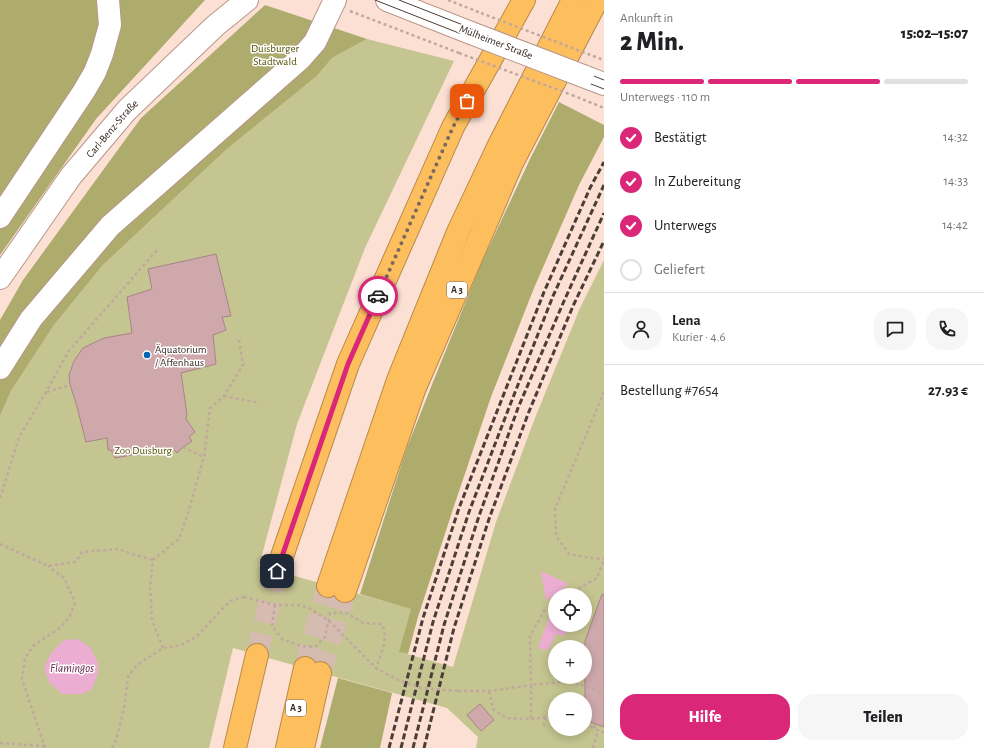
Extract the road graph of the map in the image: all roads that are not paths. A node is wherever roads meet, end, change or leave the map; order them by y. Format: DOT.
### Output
graph roads {
  1 [pos="108,0"];
  2 [pos="247,0"];
  3 [pos="388,0"];
  4 [pos="524,0"];
  5 [pos="573,0"];
  6 [pos="597,0"];
  7 [pos="334,2"];
  8 [pos="604,84"];
  9 [pos="0,217"];
  10 [pos="0,278"];
  11 [pos="0,368"];
  12 [pos="277,571"];
  13 [pos="257,655"];
  14 [pos="235,748"];
  15 [pos="287,748"];
  16 [pos="303,748"];
  1 -- 9 [label="main road"];
  2 -- 10 [label="main road, Carl-Benz-Straße"];
  3 -- 8 [label="main road, Mülheimer Straße, bridge"];
  4 -- 12 [label="highway"];
  5 -- 6 [label="highway, A 3"];
  7 -- 11 [label="main road"];
  13 -- 14 [label="highway"];
  15 -- 16 [label="highway, A 3"];
}
